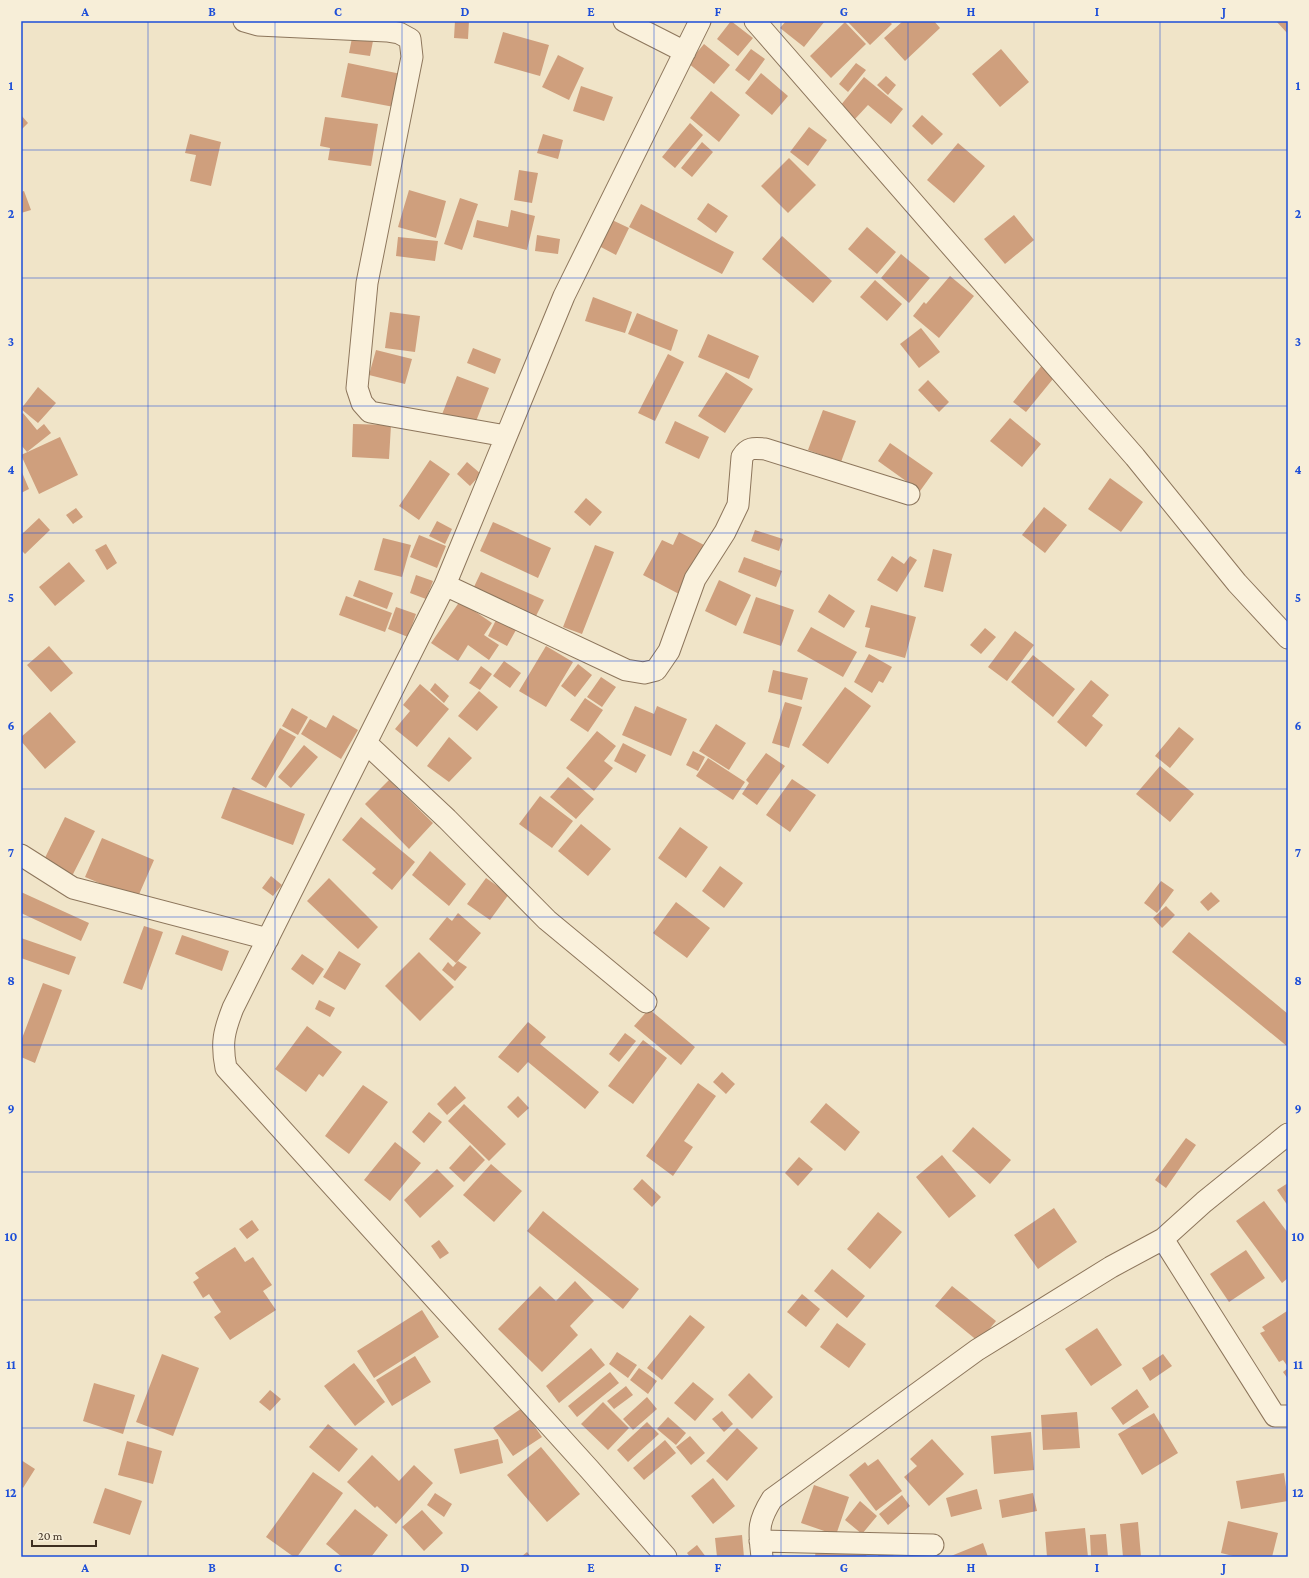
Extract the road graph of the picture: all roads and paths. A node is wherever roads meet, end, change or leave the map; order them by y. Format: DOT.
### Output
graph roads {
  1 [pos="244,21"];
  2 [pos="624,21"];
  3 [pos="700,21"];
  4 [pos="755,21"];
  5 [pos="685,52"];
  6 [pos="506,436"];
  7 [pos="909,494"];
  8 [pos="445,585"];
  9 [pos="1288,638"];
  10 [pos="366,743"];
  11 [pos="21,855"];
  12 [pos="268,940"];
  13 [pos="646,1002"];
  14 [pos="1288,1134"];
  15 [pos="1163,1239"];
  16 [pos="1288,1416"];
  17 [pos="933,1545"];
  18 [pos="761,1549"];
  19 [pos="666,1557"];
  1 -- 6 [label="street"];
  2 -- 5 [label="street"];
  3 -- 5 [label="street"];
  4 -- 9 [label="street"];
  5 -- 6 [label="street"];
  6 -- 8 [label="street"];
  7 -- 8 [label="street"];
  8 -- 10 [label="street"];
  10 -- 12 [label="street"];
  10 -- 13 [label="street"];
  11 -- 12 [label="street"];
  12 -- 19 [label="street"];
  14 -- 15 [label="street"];
  15 -- 16 [label="street"];
  15 -- 18 [label="street"];
  17 -- 18 [label="street"];
}
